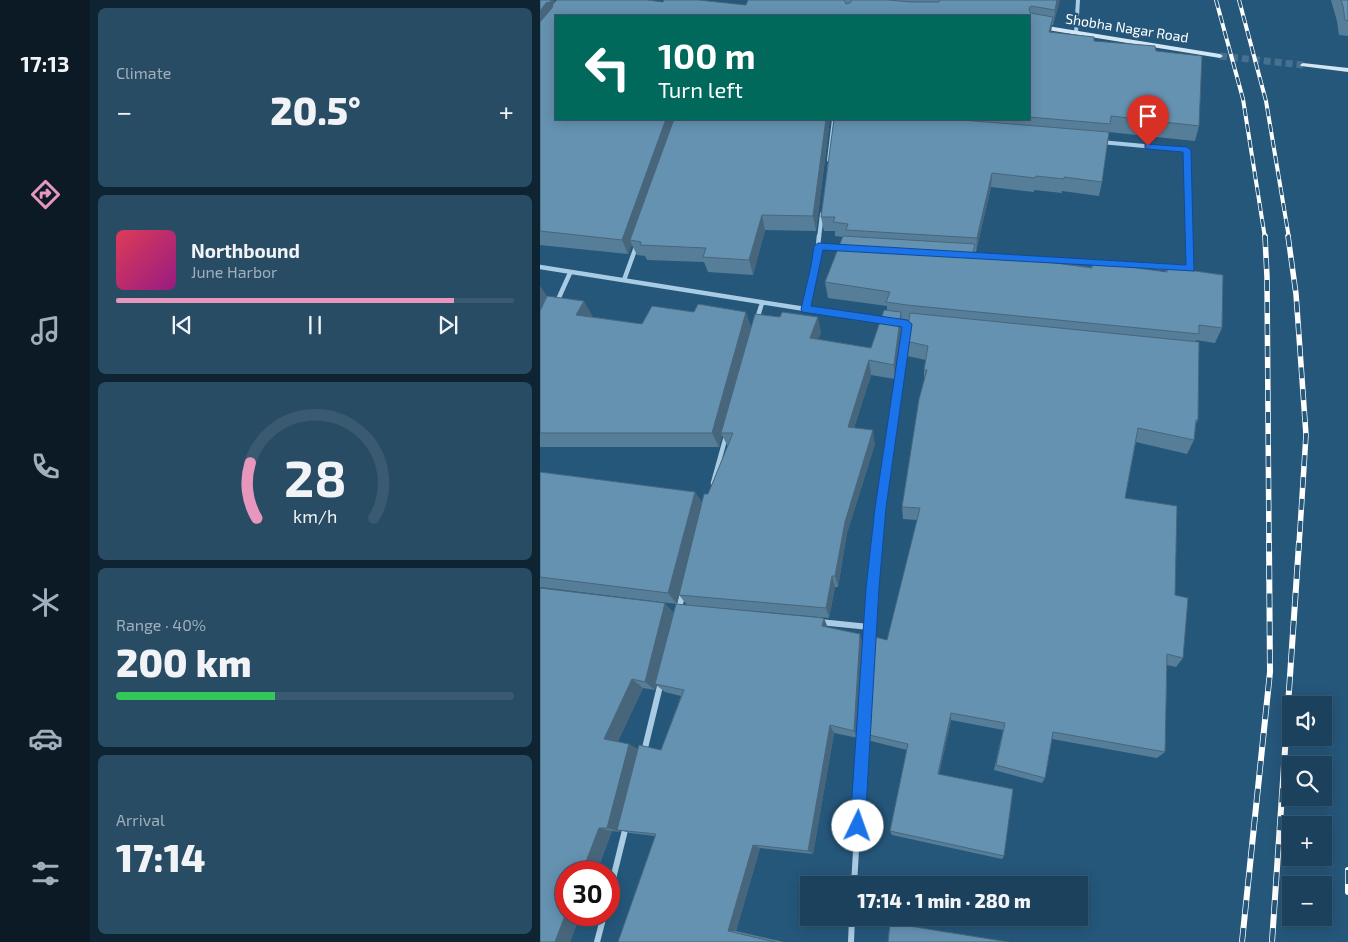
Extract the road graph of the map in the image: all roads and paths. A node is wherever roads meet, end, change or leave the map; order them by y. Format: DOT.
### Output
graph roads {
  1 [pos="1078,0"];
  2 [pos="1030,25"];
  3 [pos="1076,32"];
  4 [pos="1220,56"];
  5 [pos="1303,64"];
  6 [pos="1348,70"];
  7 [pos="834,120"];
  8 [pos="1099,142"];
  9 [pos="828,168"];
  10 [pos="823,207"];
  11 [pos="639,240"];
  12 [pos="818,246"];
  13 [pos="848,248"];
  14 [pos="1014,258"];
  15 [pos="540,267"];
  16 [pos="570,272"];
  17 [pos="624,280"];
  18 [pos="762,303"];
  19 [pos="555,306"];
  20 [pos="806,309"];
  21 [pos="757,322"];
  22 [pos="907,324"];
  23 [pos="917,325"];
  24 [pos="728,427"];
  25 [pos="710,494"];
  26 [pos="684,590"];
  27 [pos="669,608"];
  28 [pos="679,609"];
  29 [pos="688,610"];
  30 [pos="676,618"];
  31 [pos="812,622"];
  32 [pos="869,627"];
  33 [pos="662,676"];
  34 [pos="642,761"];
  35 [pos="628,818"];
  36 [pos="617,861"];
  37 [pos="855,876"];
  38 [pos="601,926"];
  39 [pos="852,926"];
  40 [pos="597,942"];
  41 [pos="851,942"];
  1 -- 3 [label="street"];
  2 -- 3 [label="street, Shobha Nagar Road"];
  3 -- 4 [label="street, Shobha Nagar Road"];
  5 -- 6 [label="street"];
  7 -- 9 [label="street"];
  8 -- 14 [label="street"];
  10 -- 12 [label="street"];
  11 -- 17 [label="street"];
  12 -- 13 [label="street"];
  12 -- 20 [label="street"];
  15 -- 16 [label="street"];
  16 -- 17 [label="street"];
  16 -- 19 [label="street"];
  17 -- 18 [label="street"];
  18 -- 20 [label="street"];
  18 -- 21 [label="street"];
  20 -- 22 [label="street"];
  22 -- 23 [label="street"];
  22 -- 32 [label="street"];
  24 -- 25 [label="street"];
  26 -- 28 [label="street"];
  27 -- 28 [label="street"];
  28 -- 29 [label="street"];
  28 -- 30 [label="street"];
  31 -- 32 [label="street"];
  32 -- 37 [label="street"];
  33 -- 34 [label="street"];
  35 -- 36 [label="street"];
  38 -- 40 [label="street"];
  39 -- 41 [label="street"];
}
